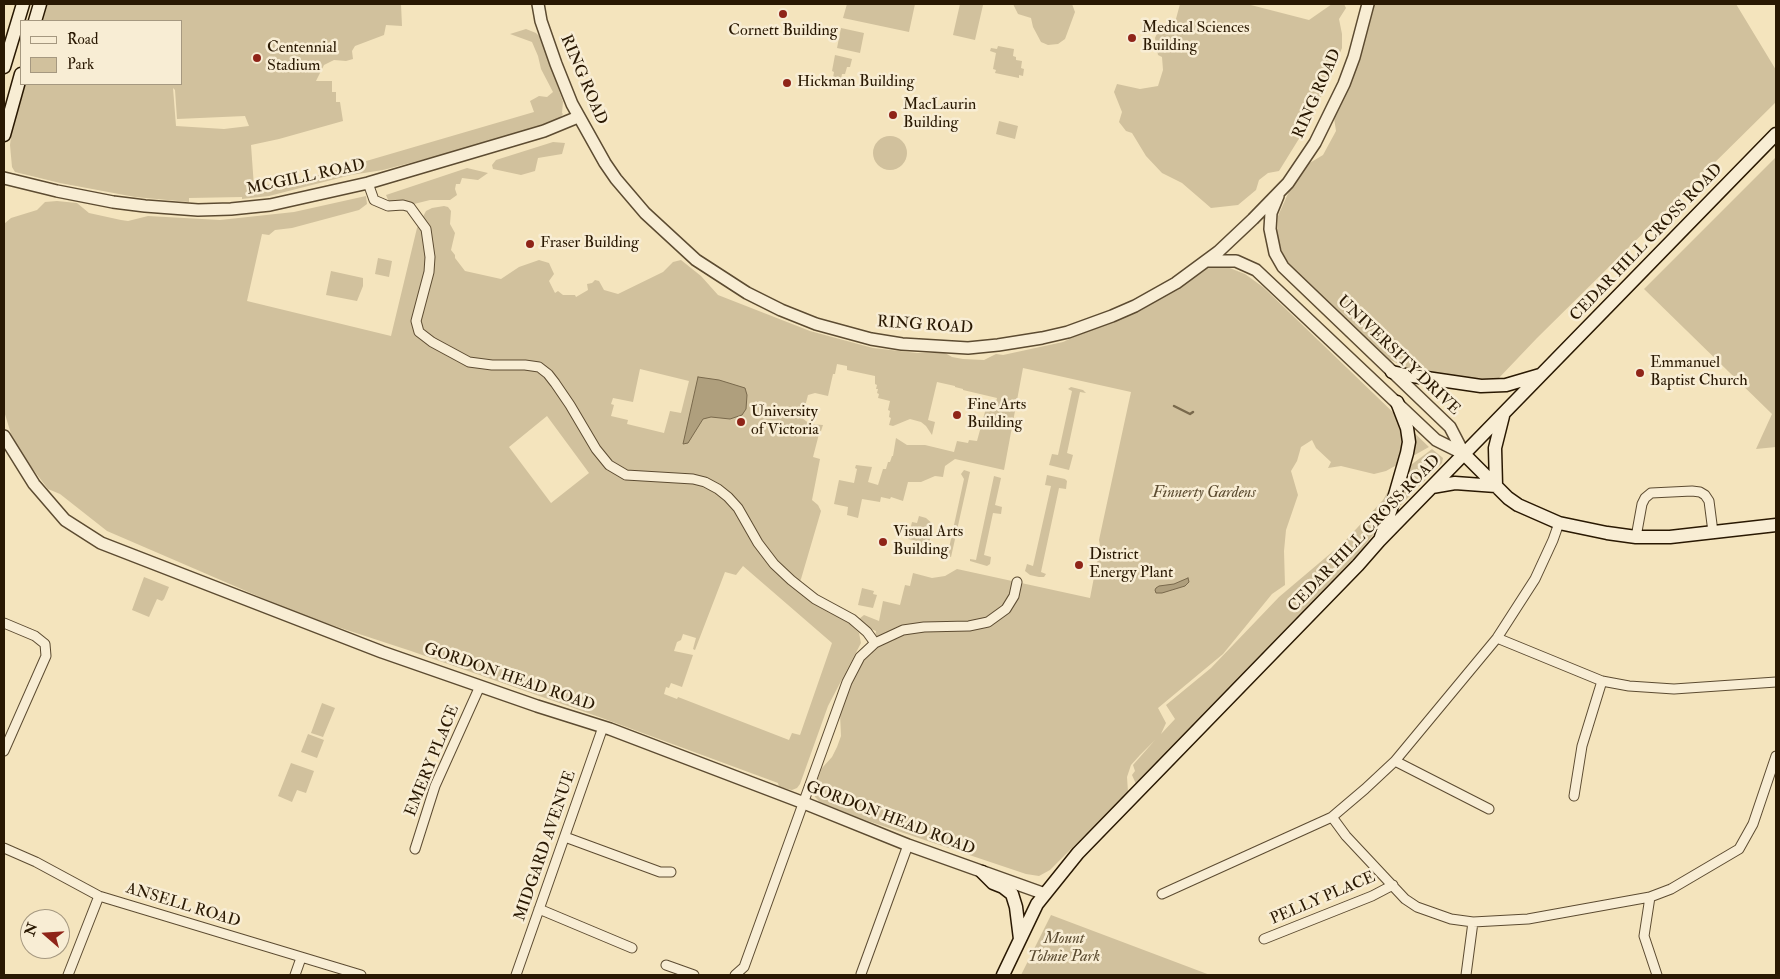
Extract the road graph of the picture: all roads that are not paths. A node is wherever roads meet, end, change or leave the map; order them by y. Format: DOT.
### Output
graph roads {
  1 [pos="23,4"];
  2 [pos="40,4"];
  3 [pos="538,4"];
  4 [pos="1368,4"];
  5 [pos="36,20"];
  6 [pos="4,67"];
  7 [pos="20,78"];
  8 [pos="578,117"];
  9 [pos="1776,134"];
  10 [pos="4,135"];
  11 [pos="4,178"];
  12 [pos="368,183"];
  13 [pos="1288,183"];
  14 [pos="1208,260"];
  15 [pos="1392,372"];
  16 [pos="1542,374"];
  17 [pos="1396,402"];
  18 [pos="1504,414"];
  19 [pos="4,436"];
  20 [pos="1464,454"];
  21 [pos="1496,486"];
  22 [pos="1432,487"];
  23 [pos="1559,523"];
  24 [pos="1776,525"];
  25 [pos="1713,532"];
  26 [pos="1636,537"];
  27 [pos="1379,541"];
  28 [pos="1017,582"];
  29 [pos="4,623"];
  30 [pos="1497,638"];
  31 [pos="875,643"];
  32 [pos="1602,681"];
  33 [pos="1776,682"];
  34 [pos="480,686"];
  35 [pos="603,727"];
  36 [pos="4,751"];
  37 [pos="1776,756"];
  38 [pos="1395,760"];
  39 [pos="1574,796"];
  40 [pos="804,803"];
  41 [pos="1489,809"];
  42 [pos="1332,816"];
  43 [pos="565,837"];
  44 [pos="908,845"];
  45 [pos="4,848"];
  46 [pos="415,849"];
  47 [pos="671,872"];
  48 [pos="982,872"];
  49 [pos="1393,886"];
  50 [pos="1044,894"];
  51 [pos="1162,894"];
  52 [pos="99,896"];
  53 [pos="1650,897"];
  54 [pos="539,909"];
  55 [pos="1472,922"];
  56 [pos="1020,939"];
  57 [pos="1264,939"];
  58 [pos="632,948"];
  59 [pos="301,958"];
  60 [pos="666,965"];
  61 [pos="861,974"];
  62 [pos="68,975"];
  63 [pos="295,975"];
  64 [pos="360,975"];
  65 [pos="516,975"];
  66 [pos="694,975"];
  67 [pos="735,975"];
  68 [pos="1003,975"];
  69 [pos="1466,975"];
  70 [pos="1657,975"];
  1 -- 6 [label="main road"];
  2 -- 5 [label="main road"];
  3 -- 8 [label="street, RING ROAD"];
  4 -- 13 [label="street, RING ROAD"];
  7 -- 10 [label="main road"];
  8 -- 12 [label="street, MCGILL ROAD"];
  8 -- 14 [label="street, RING ROAD"];
  9 -- 16 [label="main road, CEDAR HILL CROSS ROAD"];
  11 -- 12 [label="street, MCGILL ROAD"];
  12 -- 31 [label="street"];
  13 -- 14 [label="street, RING ROAD"];
  13 -- 15 [label="street, UNIVERSITY DRIVE"];
  14 -- 17 [label="street"];
  15 -- 16 [label="main road"];
  15 -- 20 [label="street, UNIVERSITY DRIVE"];
  16 -- 18 [label="main road, CEDAR HILL CROSS ROAD"];
  17 -- 20 [label="street"];
  17 -- 27 [label="main road"];
  18 -- 20 [label="main road, CEDAR HILL CROSS ROAD"];
  18 -- 21 [label="main road"];
  19 -- 34 [label="street, GORDON HEAD ROAD"];
  20 -- 21 [label="main road"];
  20 -- 22 [label="main road, CEDAR HILL CROSS ROAD"];
  21 -- 22 [label="main road"];
  21 -- 23 [label="main road"];
  22 -- 27 [label="main road, CEDAR HILL CROSS ROAD"];
  23 -- 26 [label="main road"];
  23 -- 30 [label="street"];
  24 -- 25 [label="main road"];
  25 -- 26 [label="main road"];
  25 -- 26 [label="street"];
  27 -- 50 [label="main road, CEDAR HILL CROSS ROAD"];
  28 -- 31 [label="street"];
  29 -- 36 [label="street"];
  30 -- 32 [label="street"];
  30 -- 38 [label="street"];
  31 -- 40 [label="street"];
  32 -- 33 [label="street"];
  32 -- 39 [label="street"];
  34 -- 35 [label="street, GORDON HEAD ROAD"];
  34 -- 46 [label="street, EMERY PLACE"];
  35 -- 40 [label="street, GORDON HEAD ROAD"];
  35 -- 43 [label="street, MIDGARD AVENUE"];
  37 -- 53 [label="street"];
  38 -- 41 [label="street"];
  38 -- 42 [label="street"];
  40 -- 44 [label="street, GORDON HEAD ROAD"];
  40 -- 67 [label="street"];
  42 -- 49 [label="street"];
  42 -- 51 [label="street"];
  43 -- 47 [label="street"];
  43 -- 54 [label="street, MIDGARD AVENUE"];
  44 -- 48 [label="street, GORDON HEAD ROAD"];
  44 -- 61 [label="street"];
  45 -- 52 [label="street, ANSELL ROAD"];
  48 -- 50 [label="street, GORDON HEAD ROAD"];
  48 -- 56 [label="main road"];
  49 -- 55 [label="street"];
  49 -- 57 [label="street, PELLY PLACE"];
  50 -- 56 [label="main road, CEDAR HILL CROSS ROAD"];
  52 -- 59 [label="street, ANSELL ROAD"];
  52 -- 62 [label="street"];
  53 -- 55 [label="street"];
  53 -- 70 [label="street"];
  54 -- 58 [label="street"];
  54 -- 65 [label="street, MIDGARD AVENUE"];
  55 -- 69 [label="street"];
  56 -- 68 [label="main road, CEDAR HILL CROSS ROAD"];
  59 -- 63 [label="street"];
  59 -- 64 [label="street, ANSELL ROAD"];
  60 -- 66 [label="street"];
}
